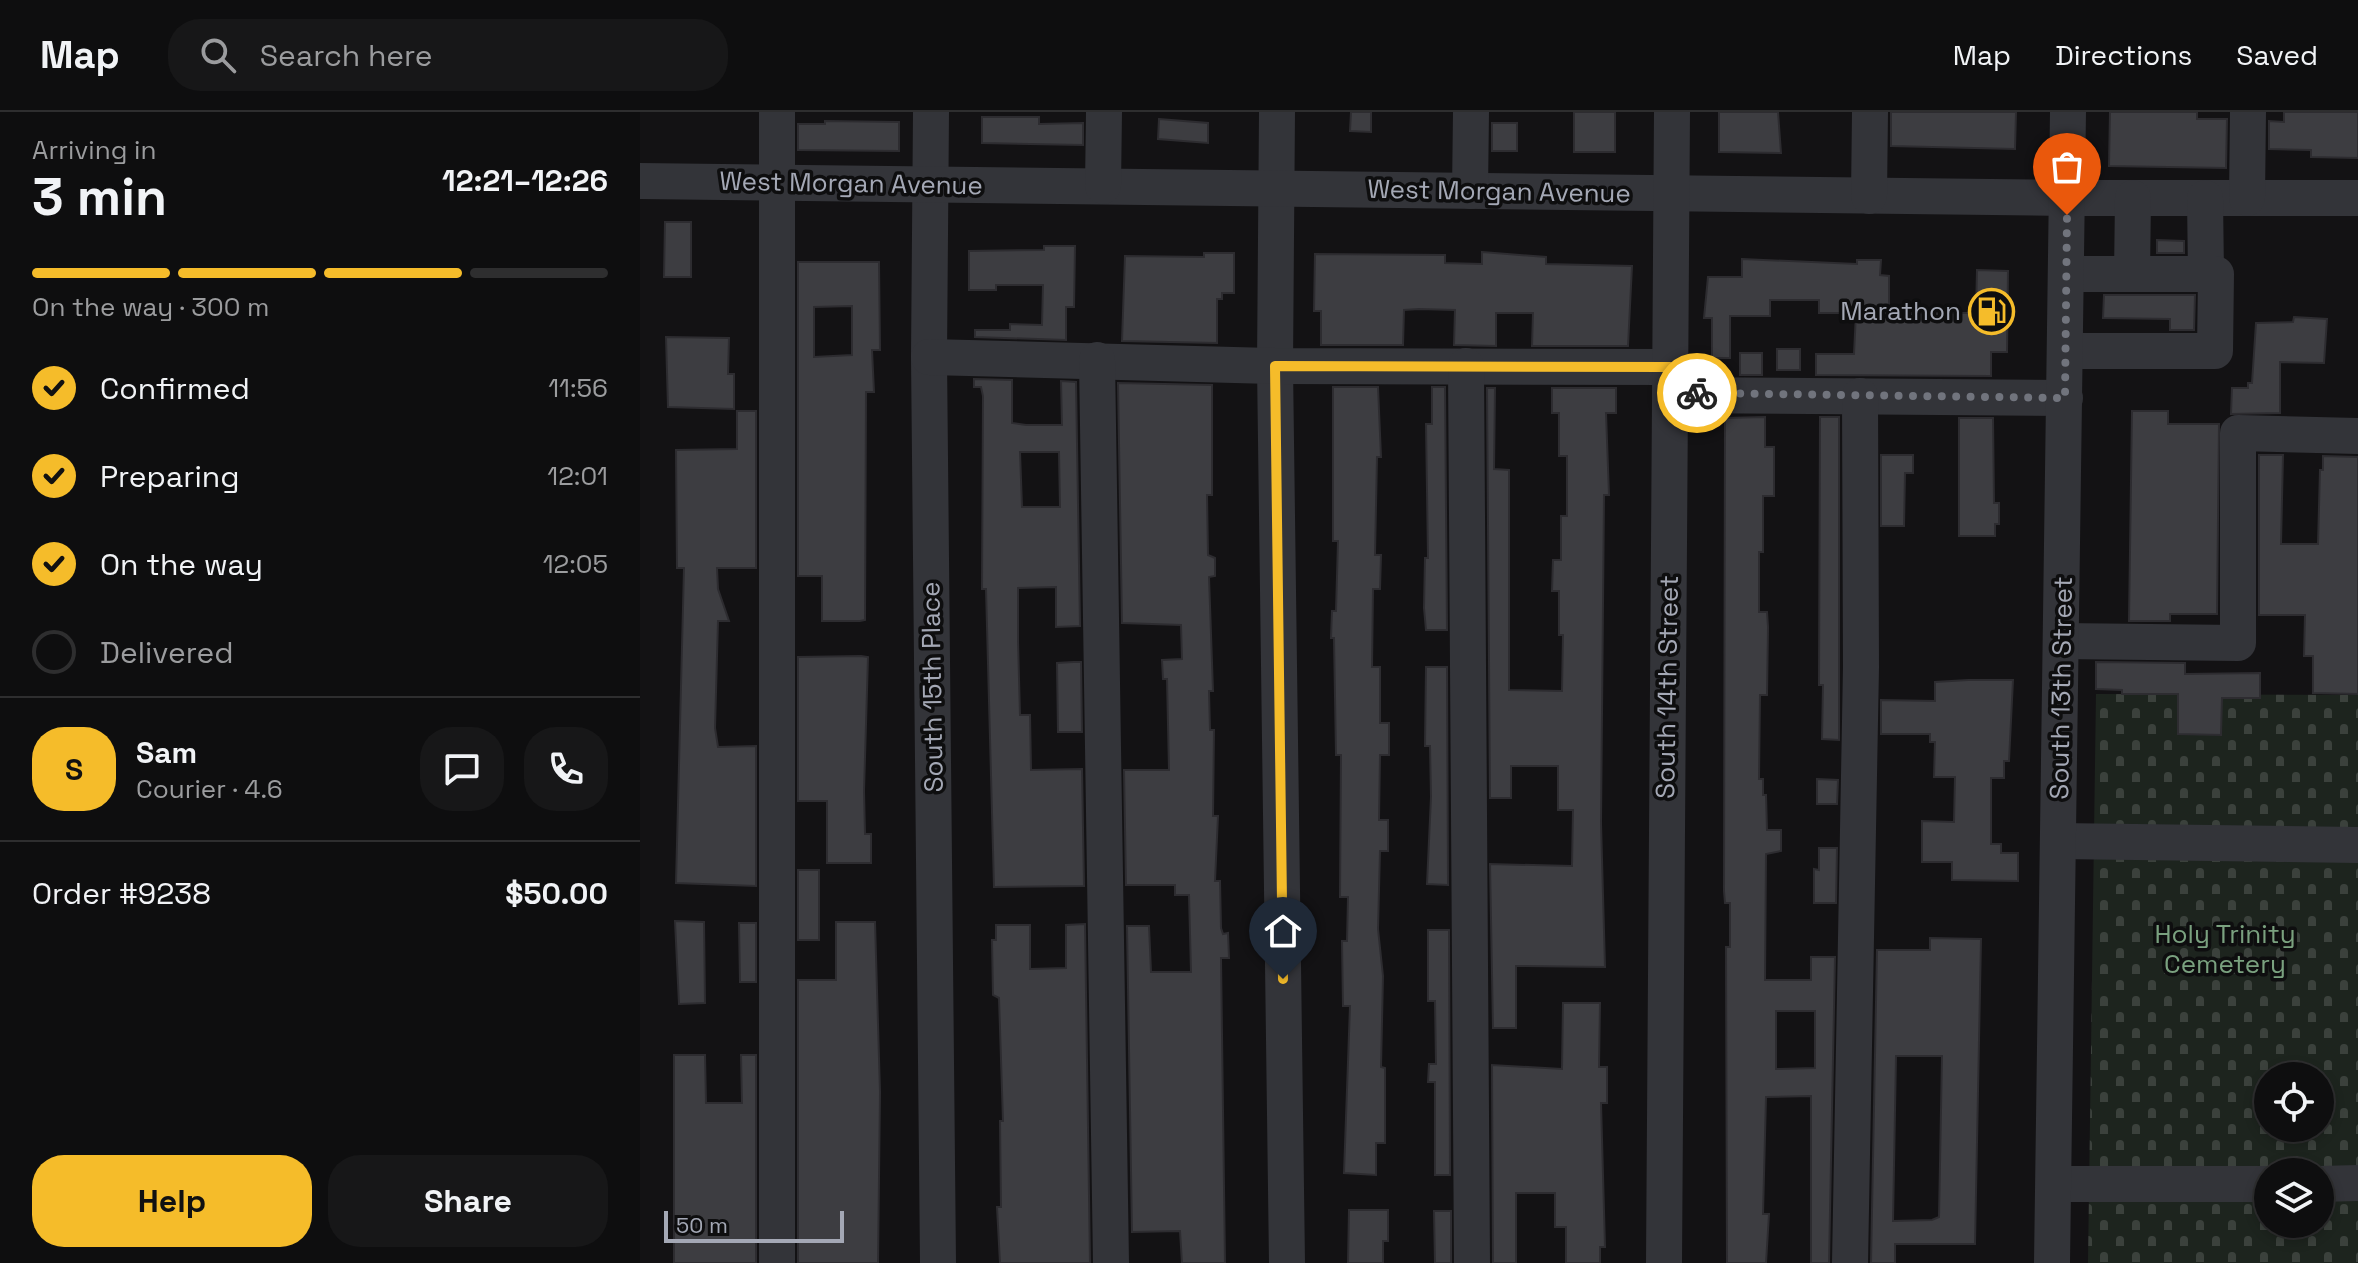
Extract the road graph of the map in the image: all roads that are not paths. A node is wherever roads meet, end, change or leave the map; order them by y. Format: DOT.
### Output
graph roads {
  1 [pos="777,112"];
  2 [pos="931,112"];
  3 [pos="1104,112"];
  4 [pos="1277,112"];
  5 [pos="1471,112"];
  6 [pos="1672,112"];
  7 [pos="1870,112"];
  8 [pos="2068,112"];
  9 [pos="2248,112"];
  10 [pos="640,181"];
  11 [pos="776,182"];
  12 [pos="930,184"];
  13 [pos="1103,186"];
  14 [pos="1276,188"];
  15 [pos="1470,191"];
  16 [pos="1671,194"];
  17 [pos="1869,196"];
  18 [pos="2067,198"];
  19 [pos="2133,198"];
  20 [pos="2205,198"];
  21 [pos="2247,198"];
  22 [pos="2358,198"];
  23 [pos="2066,274"];
  24 [pos="2132,274"];
  25 [pos="2206,274"];
  26 [pos="2066,351"];
  27 [pos="929,357"];
  28 [pos="1097,360"];
  29 [pos="1275,366"];
  30 [pos="1466,366"];
  31 [pos="1670,381"];
  32 [pos="1860,396"];
  33 [pos="2065,398"];
  34 [pos="2358,436"];
  35 [pos="2061,641"];
  36 [pos="2058,841"];
  37 [pos="2358,845"];
  38 [pos="2358,1183"];
  39 [pos="2054,1184"];
  40 [pos="2254,1184"];
  41 [pos="2334,1184"];
  42 [pos="777,1263"];
  43 [pos="938,1263"];
  44 [pos="1111,1263"];
  45 [pos="1287,1263"];
  46 [pos="1472,1263"];
  47 [pos="1664,1263"];
  48 [pos="1850,1263"];
  49 [pos="2052,1263"];
  1 -- 11 [label="street"];
  2 -- 12 [label="street, South 15th Place"];
  3 -- 13 [label="street"];
  4 -- 14 [label="street"];
  5 -- 15 [label="street"];
  6 -- 16 [label="street, South 14th Street"];
  7 -- 17 [label="street"];
  8 -- 18 [label="street, South 13th Street"];
  9 -- 21 [label="street"];
  10 -- 11 [label="street, West Morgan Avenue"];
  11 -- 12 [label="street, West Morgan Avenue"];
  11 -- 42 [label="street"];
  12 -- 13 [label="street, West Morgan Avenue"];
  12 -- 27 [label="street, South 15th Place"];
  13 -- 14 [label="street, West Morgan Avenue"];
  14 -- 15 [label="street, West Morgan Avenue"];
  14 -- 29 [label="street"];
  15 -- 16 [label="street, West Morgan Avenue"];
  16 -- 17 [label="street, West Morgan Avenue"];
  16 -- 31 [label="street, South 14th Street"];
  17 -- 18 [label="street, West Morgan Avenue"];
  18 -- 19 [label="street, West Morgan Avenue"];
  18 -- 23 [label="street, South 13th Street"];
  19 -- 20 [label="street, West Morgan Avenue"];
  19 -- 24 [label="street"];
  20 -- 21 [label="street, West Morgan Avenue"];
  20 -- 25 [label="street"];
  21 -- 22 [label="street, West Morgan Avenue"];
  23 -- 24 [label="street"];
  23 -- 26 [label="street, South 13th Street"];
  24 -- 25 [label="street"];
  25 -- 26 [label="street"];
  26 -- 33 [label="street, South 13th Street"];
  27 -- 28 [label="street"];
  27 -- 43 [label="street, South 15th Place"];
  28 -- 29 [label="street"];
  28 -- 44 [label="street"];
  29 -- 30 [label="street"];
  29 -- 45 [label="street"];
  30 -- 31 [label="street"];
  30 -- 46 [label="street"];
  31 -- 32 [label="street"];
  31 -- 47 [label="street, South 14th Street"];
  32 -- 33 [label="street"];
  32 -- 48 [label="street"];
  33 -- 35 [label="street, South 13th Street"];
  34 -- 35 [label="street"];
  35 -- 36 [label="street, South 13th Street"];
  36 -- 37 [label="street"];
  36 -- 39 [label="street, South 13th Street"];
  38 -- 41 [label="street"];
  39 -- 40 [label="street"];
  39 -- 49 [label="street, South 13th Street"];
}
